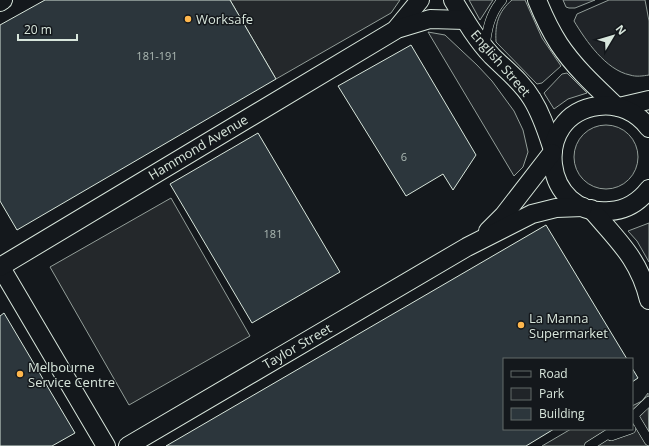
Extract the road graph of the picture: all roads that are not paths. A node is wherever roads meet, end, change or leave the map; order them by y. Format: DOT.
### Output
graph roads {
  1 [pos="3,0"];
  2 [pos="420,0"];
  3 [pos="453,0"];
  4 [pos="502,0"];
  5 [pos="537,0"];
  6 [pos="0,2"];
  7 [pos="465,20"];
  8 [pos="396,28"];
  9 [pos="485,48"];
  10 [pos="649,100"];
  11 [pos="617,106"];
  12 [pos="649,128"];
  13 [pos="552,152"];
  14 [pos="649,189"];
  15 [pos="587,208"];
  16 [pos="467,247"];
  17 [pos="0,266"];
  18 [pos="649,300"];
  19 [pos="649,402"];
  20 [pos="633,417"];
  21 [pos="649,422"];
  22 [pos="634,428"];
  23 [pos="615,430"];
  24 [pos="628,430"];
  25 [pos="602,439"];
  26 [pos="649,441"];
  27 [pos="106,446"];
  28 [pos="128,446"];
  29 [pos="589,446"];
  1 -- 6 [label="street"];
  2 -- 8 [label="street, Hammond Avenue"];
  3 -- 7 [label="street, English Street"];
  4 -- 9 [label="lane"];
  5 -- 11 [label="street"];
  7 -- 8 [label="street, Hammond Avenue"];
  7 -- 9 [label="street, English Street"];
  8 -- 17 [label="street, Hammond Avenue"];
  9 -- 13 [label="street, English Street"];
  10 -- 11 [label="street"];
  11 -- 12 [label="street"];
  11 -- 13 [label="street"];
  13 -- 15 [label="street"];
  13 -- 16 [label="street, Taylor Street"];
  14 -- 15 [label="street, Taylor Street"];
  15 -- 16 [label="street, Taylor Street"];
  15 -- 18 [label="street"];
  16 -- 28 [label="street, Taylor Street"];
  17 -- 27 [label="street"];
  19 -- 20 [label="lane"];
  20 -- 22 [label="lane"];
  21 -- 22 [label="lane"];
  22 -- 26 [label="lane"];
  23 -- 25 [label="lane"];
  24 -- 25 [label="lane"];
  25 -- 29 [label="lane"];
}
